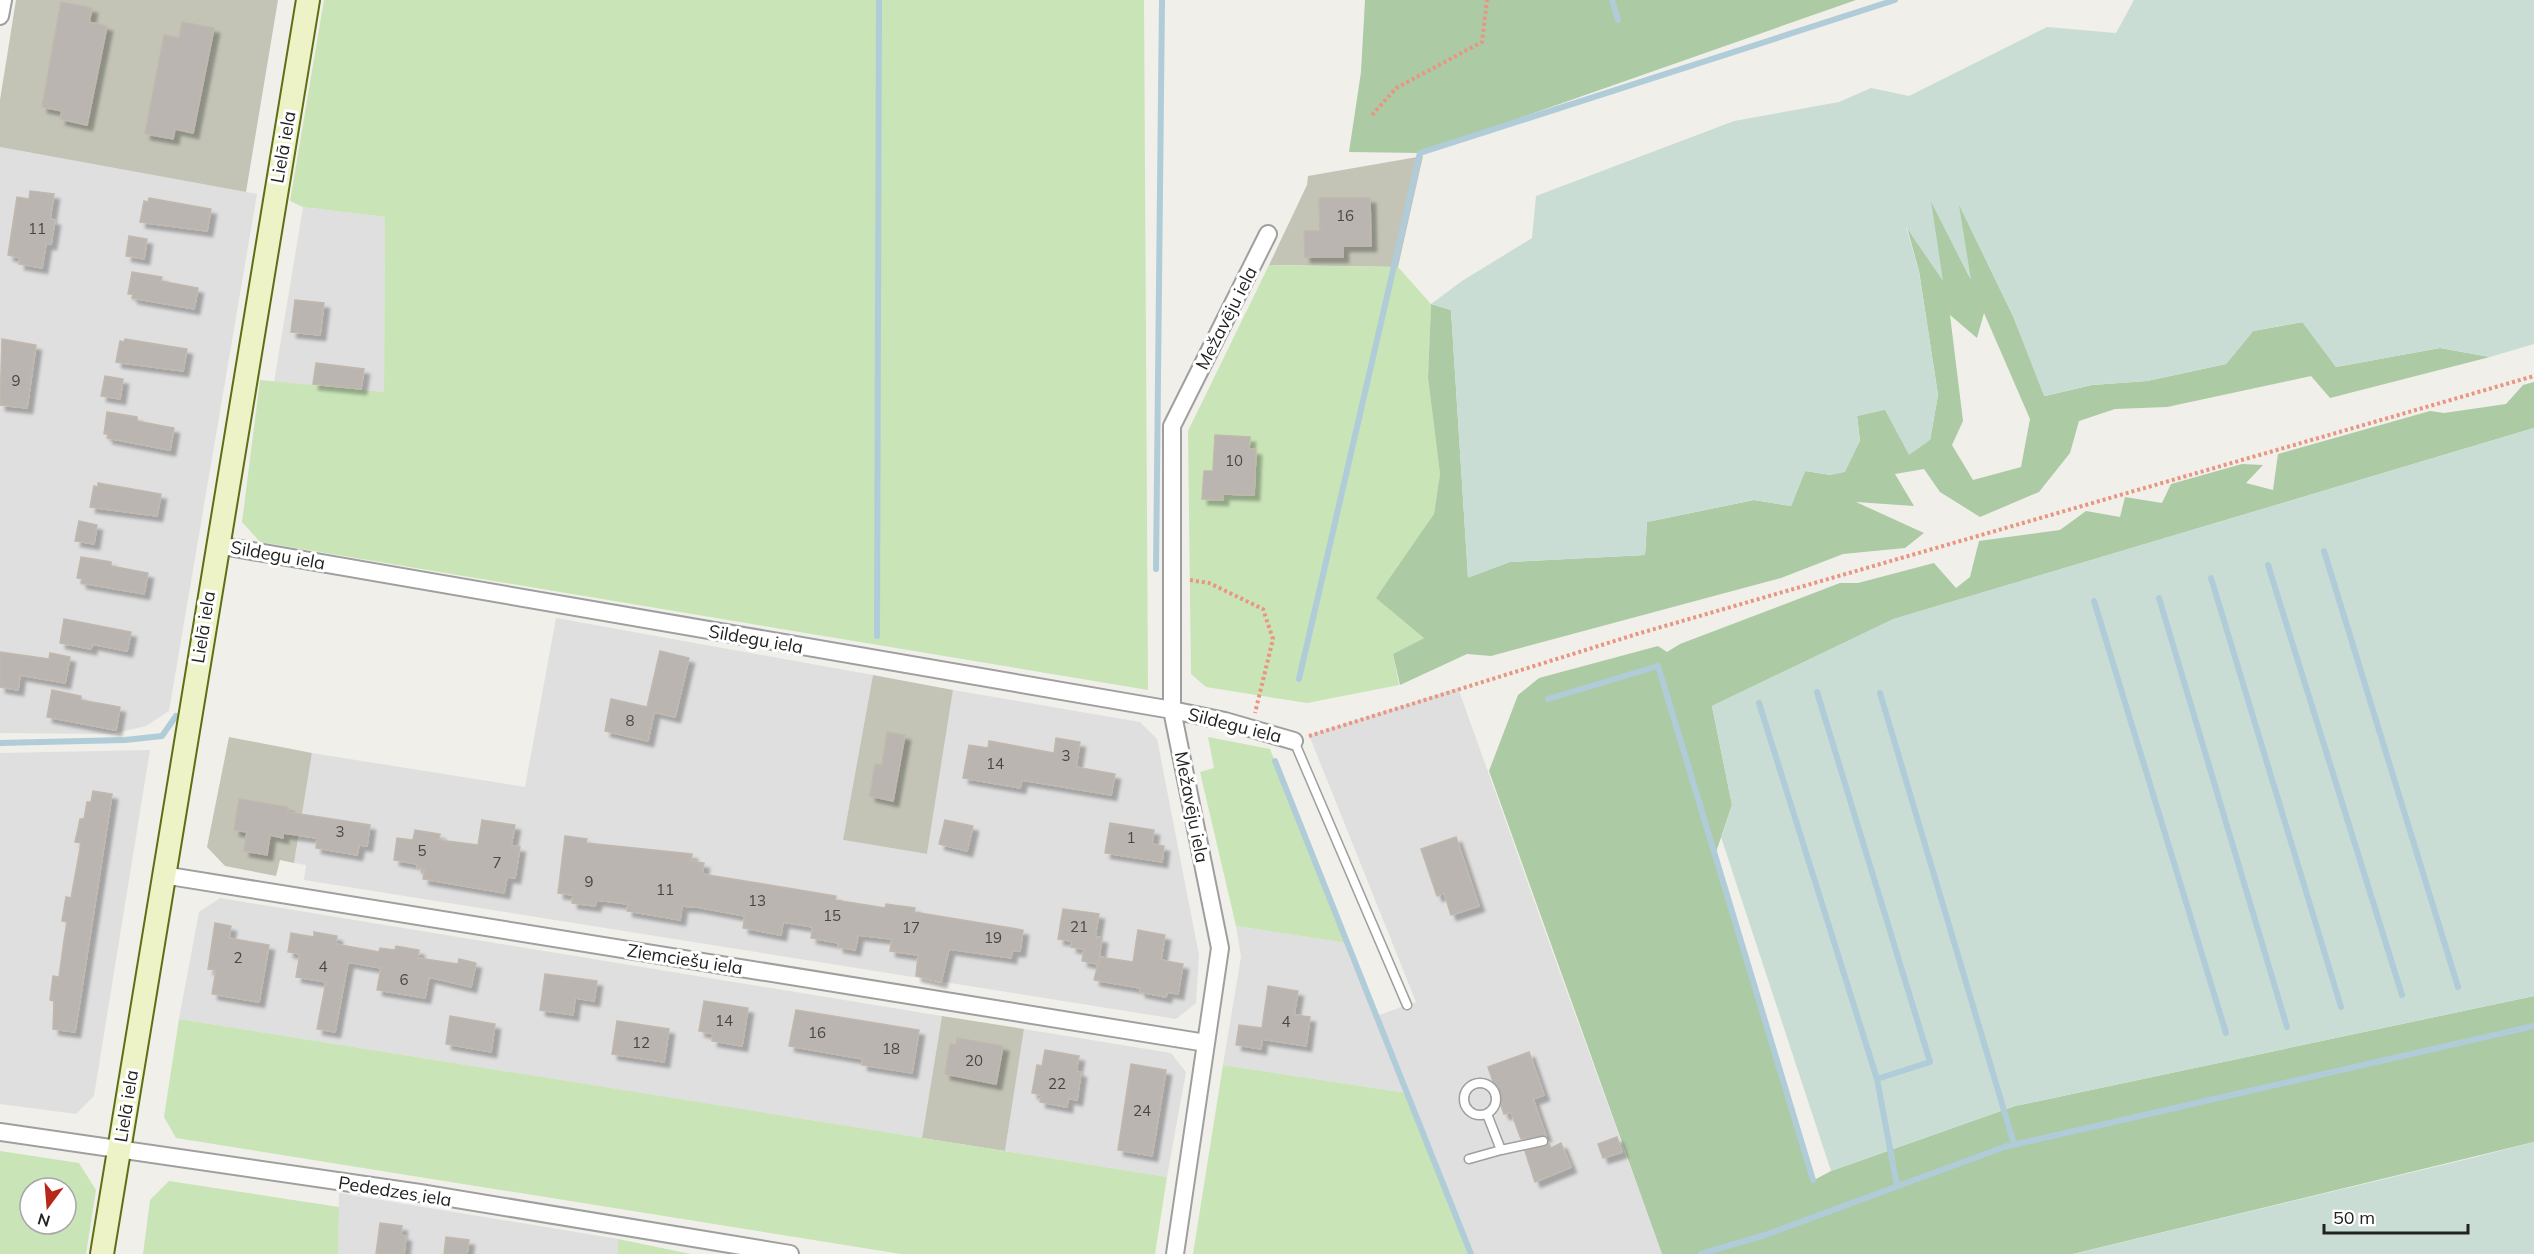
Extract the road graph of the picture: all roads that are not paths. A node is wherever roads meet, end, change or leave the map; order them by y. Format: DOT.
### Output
graph roads {
  1 [pos="3,0"];
  2 [pos="308,0"];
  3 [pos="0,16"];
  4 [pos="1268,234"];
  5 [pos="217,545"];
  6 [pos="1172,710"];
  7 [pos="1294,741"];
  8 [pos="163,874"];
  9 [pos="1407,1005"];
  10 [pos="1206,1043"];
  11 [pos="1487,1114"];
  12 [pos="0,1132"];
  13 [pos="1543,1141"];
  14 [pos="1501,1150"];
  15 [pos="118,1151"];
  16 [pos="1469,1160"];
  17 [pos="102,1254"];
  18 [pos="790,1254"];
  19 [pos="1175,1254"];
  1 -- 3 [label="street"];
  2 -- 5 [label="street, Lielā iela"];
  4 -- 6 [label="street, Mežavēju iela"];
  5 -- 6 [label="street, Sildegu iela"];
  5 -- 8 [label="street, Lielā iela"];
  6 -- 7 [label="street, Sildegu iela"];
  6 -- 10 [label="street, Mežavēju iela"];
  7 -- 9 [label="lane"];
  8 -- 10 [label="street, Ziemciešu iela"];
  8 -- 15 [label="street, Lielā iela"];
  10 -- 19 [label="street, Mežavēju iela"];
  11 -- 14 [label="lane"];
  12 -- 15 [label="street, Pededzes iela"];
  13 -- 14 [label="lane"];
  14 -- 16 [label="lane"];
  15 -- 17 [label="street, Lielā iela"];
  15 -- 18 [label="street, Pededzes iela"];
}
